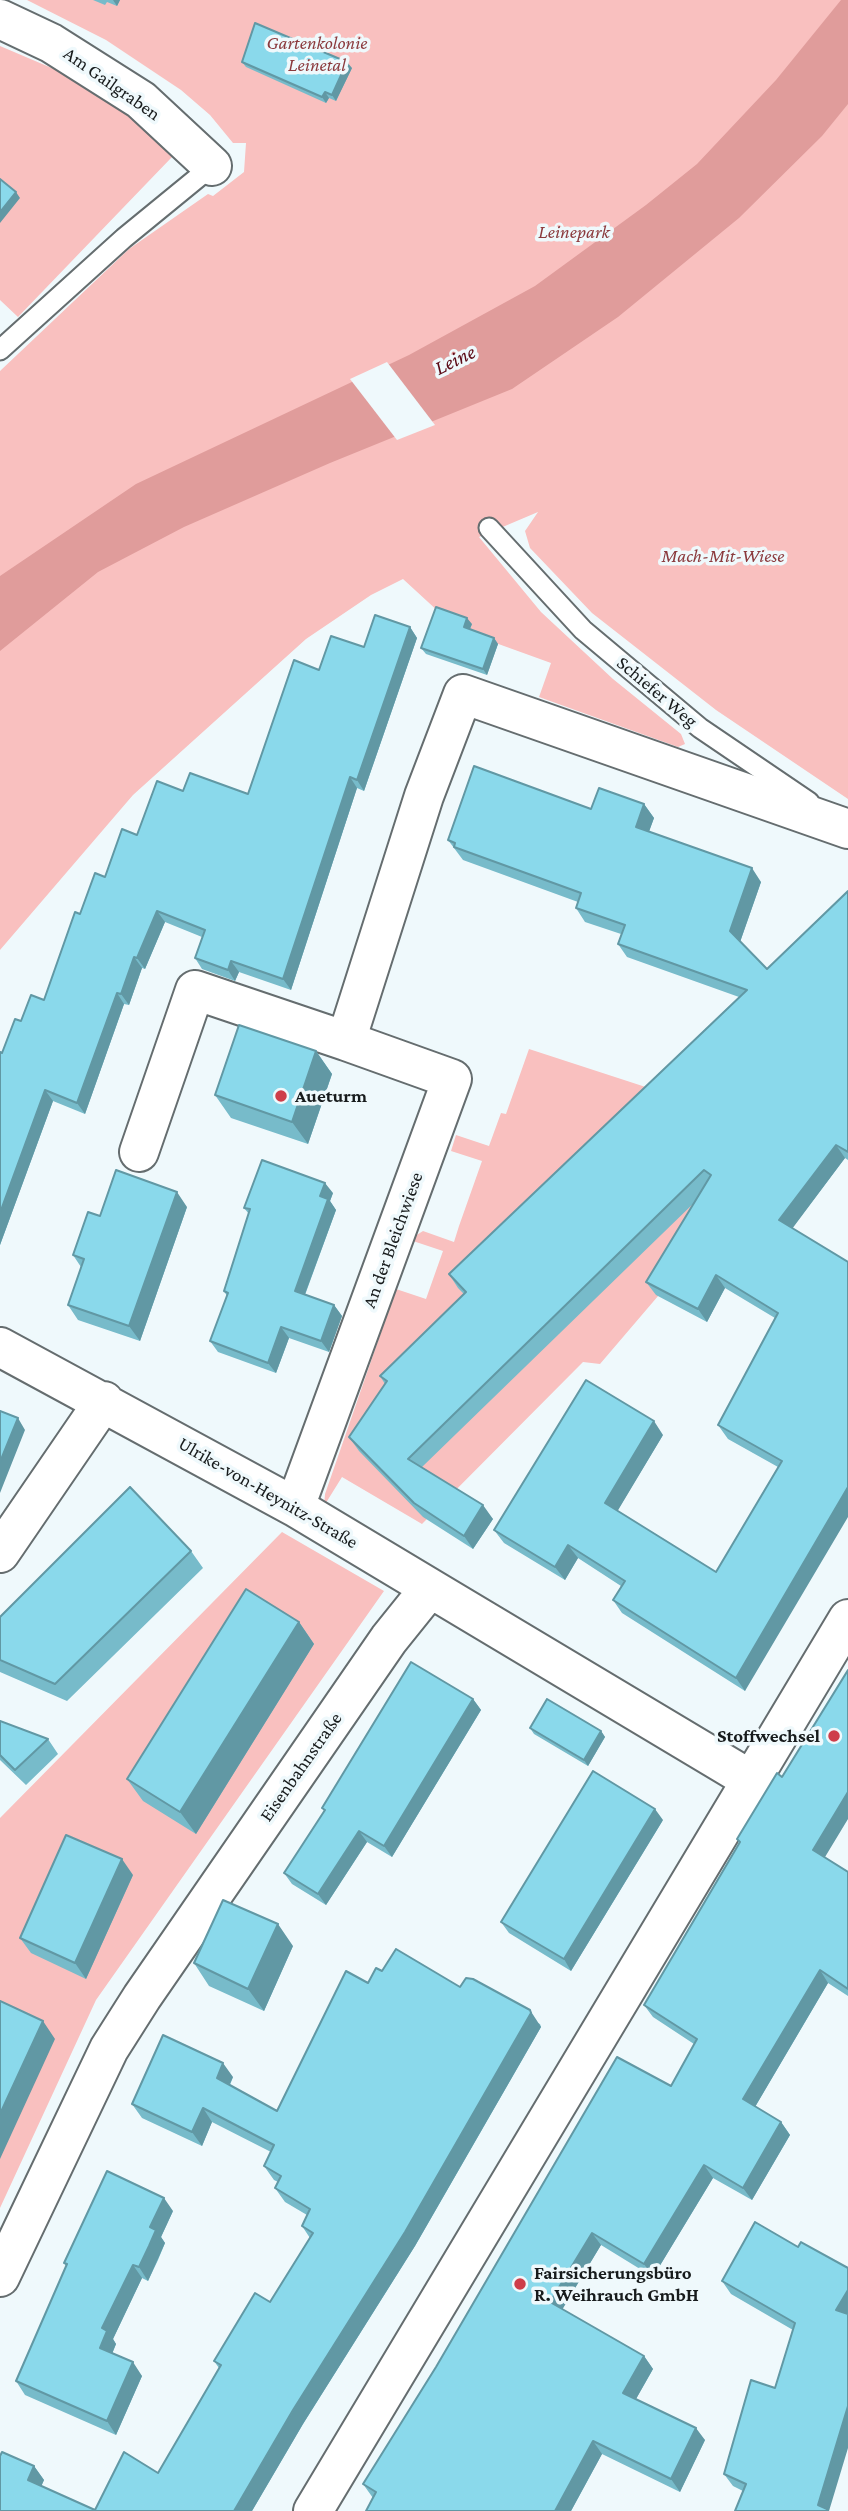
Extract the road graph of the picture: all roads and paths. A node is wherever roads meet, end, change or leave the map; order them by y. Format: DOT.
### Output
graph roads {
  1 [pos="0,19"];
  2 [pos="212,166"];
  3 [pos="0,351"];
  4 [pos="489,528"];
  5 [pos="848,828"];
  6 [pos="346,1041"];
  7 [pos="139,1152"];
  8 [pos="0,1347"];
  9 [pos="104,1401"];
  10 [pos="295,1507"];
  11 [pos="0,1553"];
  12 [pos="430,1588"];
  13 [pos="848,1619"];
  14 [pos="751,1780"];
  15 [pos="0,2277"];
  16 [pos="313,2511"];
  1 -- 2 [label="street, Am Gailgraben"];
  2 -- 3 [label="lane"];
  4 -- 5 [label="lane, Schiefer Weg"];
  5 -- 6 [label="street, Schiefer Weg"];
  6 -- 7 [label="street, An der Bleichwiese"];
  6 -- 10 [label="street, An der Bleichwiese"];
  8 -- 9 [label="street, Ulrike-von-Heynitz-Straße"];
  9 -- 10 [label="street, Ulrike-von-Heynitz-Straße"];
  9 -- 11 [label="street"];
  10 -- 12 [label="street, Ulrike-von-Heynitz-Straße"];
  12 -- 14 [label="street"];
  12 -- 15 [label="street, Eisenbahnstraße"];
  13 -- 14 [label="street"];
  14 -- 16 [label="street"];
}
